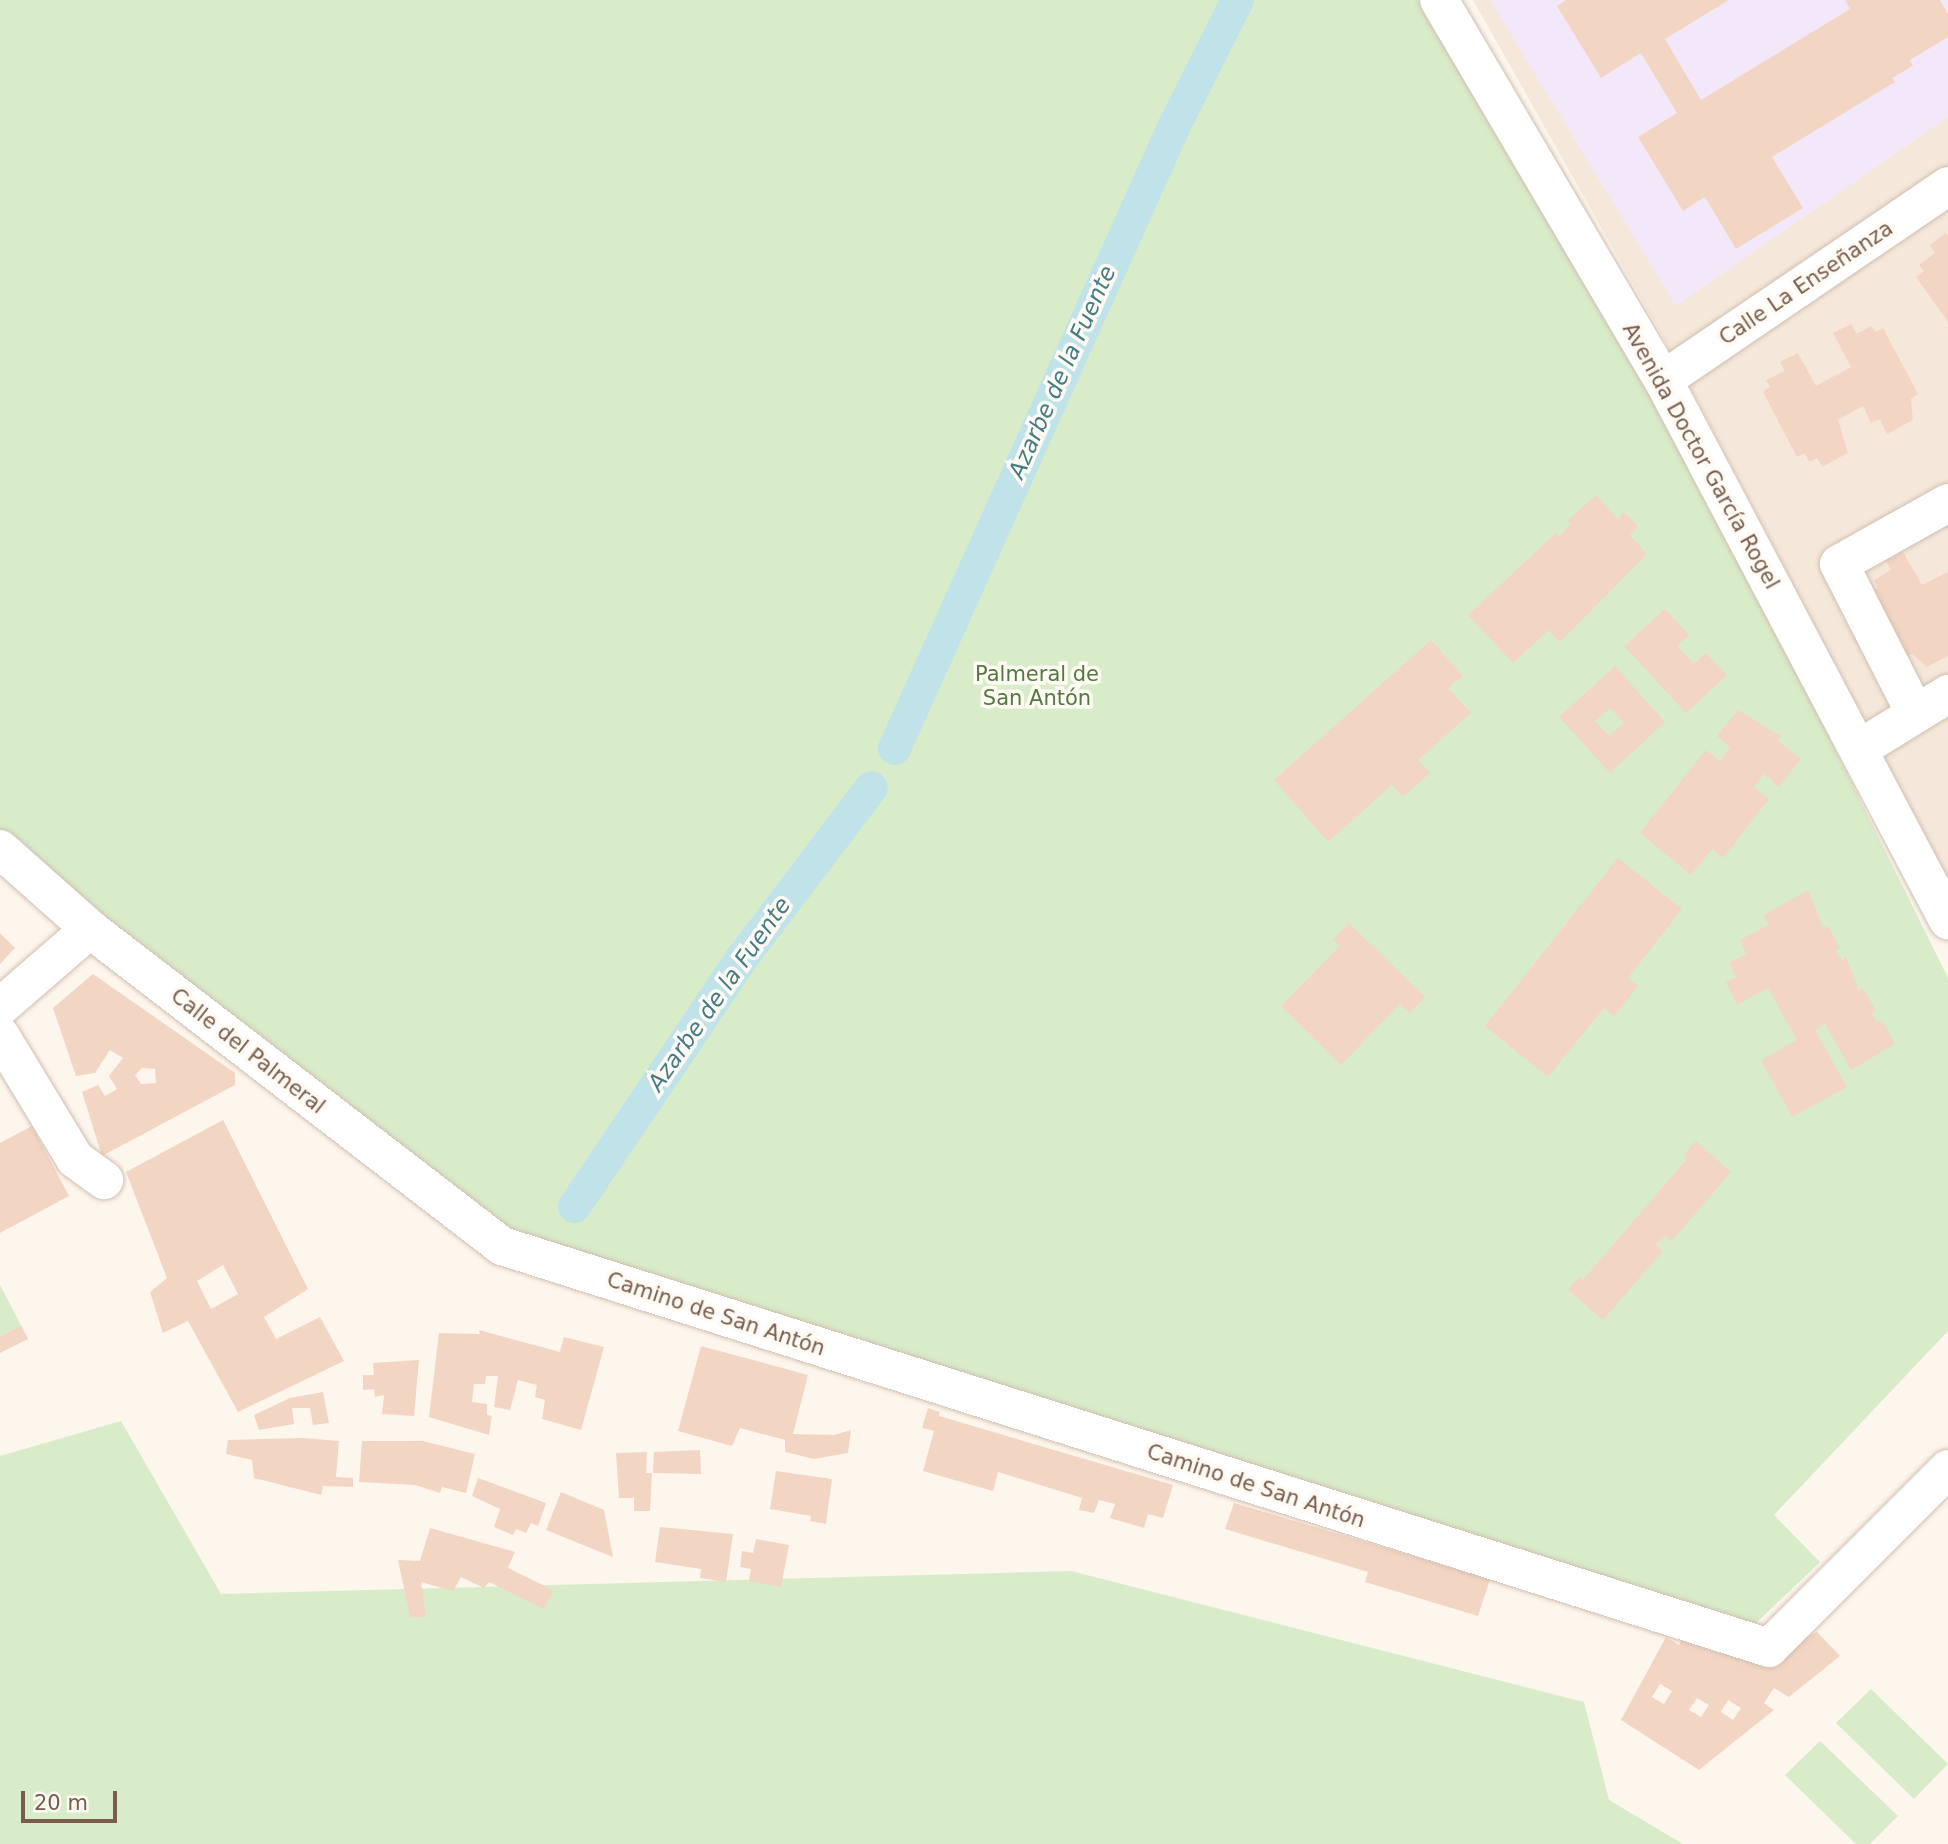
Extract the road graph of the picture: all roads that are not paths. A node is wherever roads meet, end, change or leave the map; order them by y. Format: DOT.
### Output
graph roads {
  1 [pos="1439,0"];
  2 [pos="1948,186"];
  3 [pos="1663,380"];
  4 [pos="1948,503"];
  5 [pos="1948,694"];
  6 [pos="1915,713"];
  7 [pos="1859,749"];
  8 [pos="0,849"];
  9 [pos="1948,920"];
  10 [pos="90,929"];
  11 [pos="0,1007"];
  12 [pos="0,1035"];
  13 [pos="104,1180"];
  14 [pos="502,1246"];
  15 [pos="1948,1469"];
  1 -- 3 [label="street, Avenida Doctor García Rogel"];
  2 -- 3 [label="street, Calle La Enseñanza"];
  3 -- 7 [label="street, Avenida Doctor García Rogel"];
  4 -- 6 [label="street"];
  5 -- 6 [label="street"];
  6 -- 7 [label="street"];
  7 -- 9 [label="street, Avenida Doctor García Rogel"];
  8 -- 10 [label="street, Calle del Palmeral"];
  10 -- 11 [label="street"];
  10 -- 14 [label="street, Calle del Palmeral"];
  12 -- 13 [label="street"];
  14 -- 15 [label="street, Camino de San Antón"];
}
